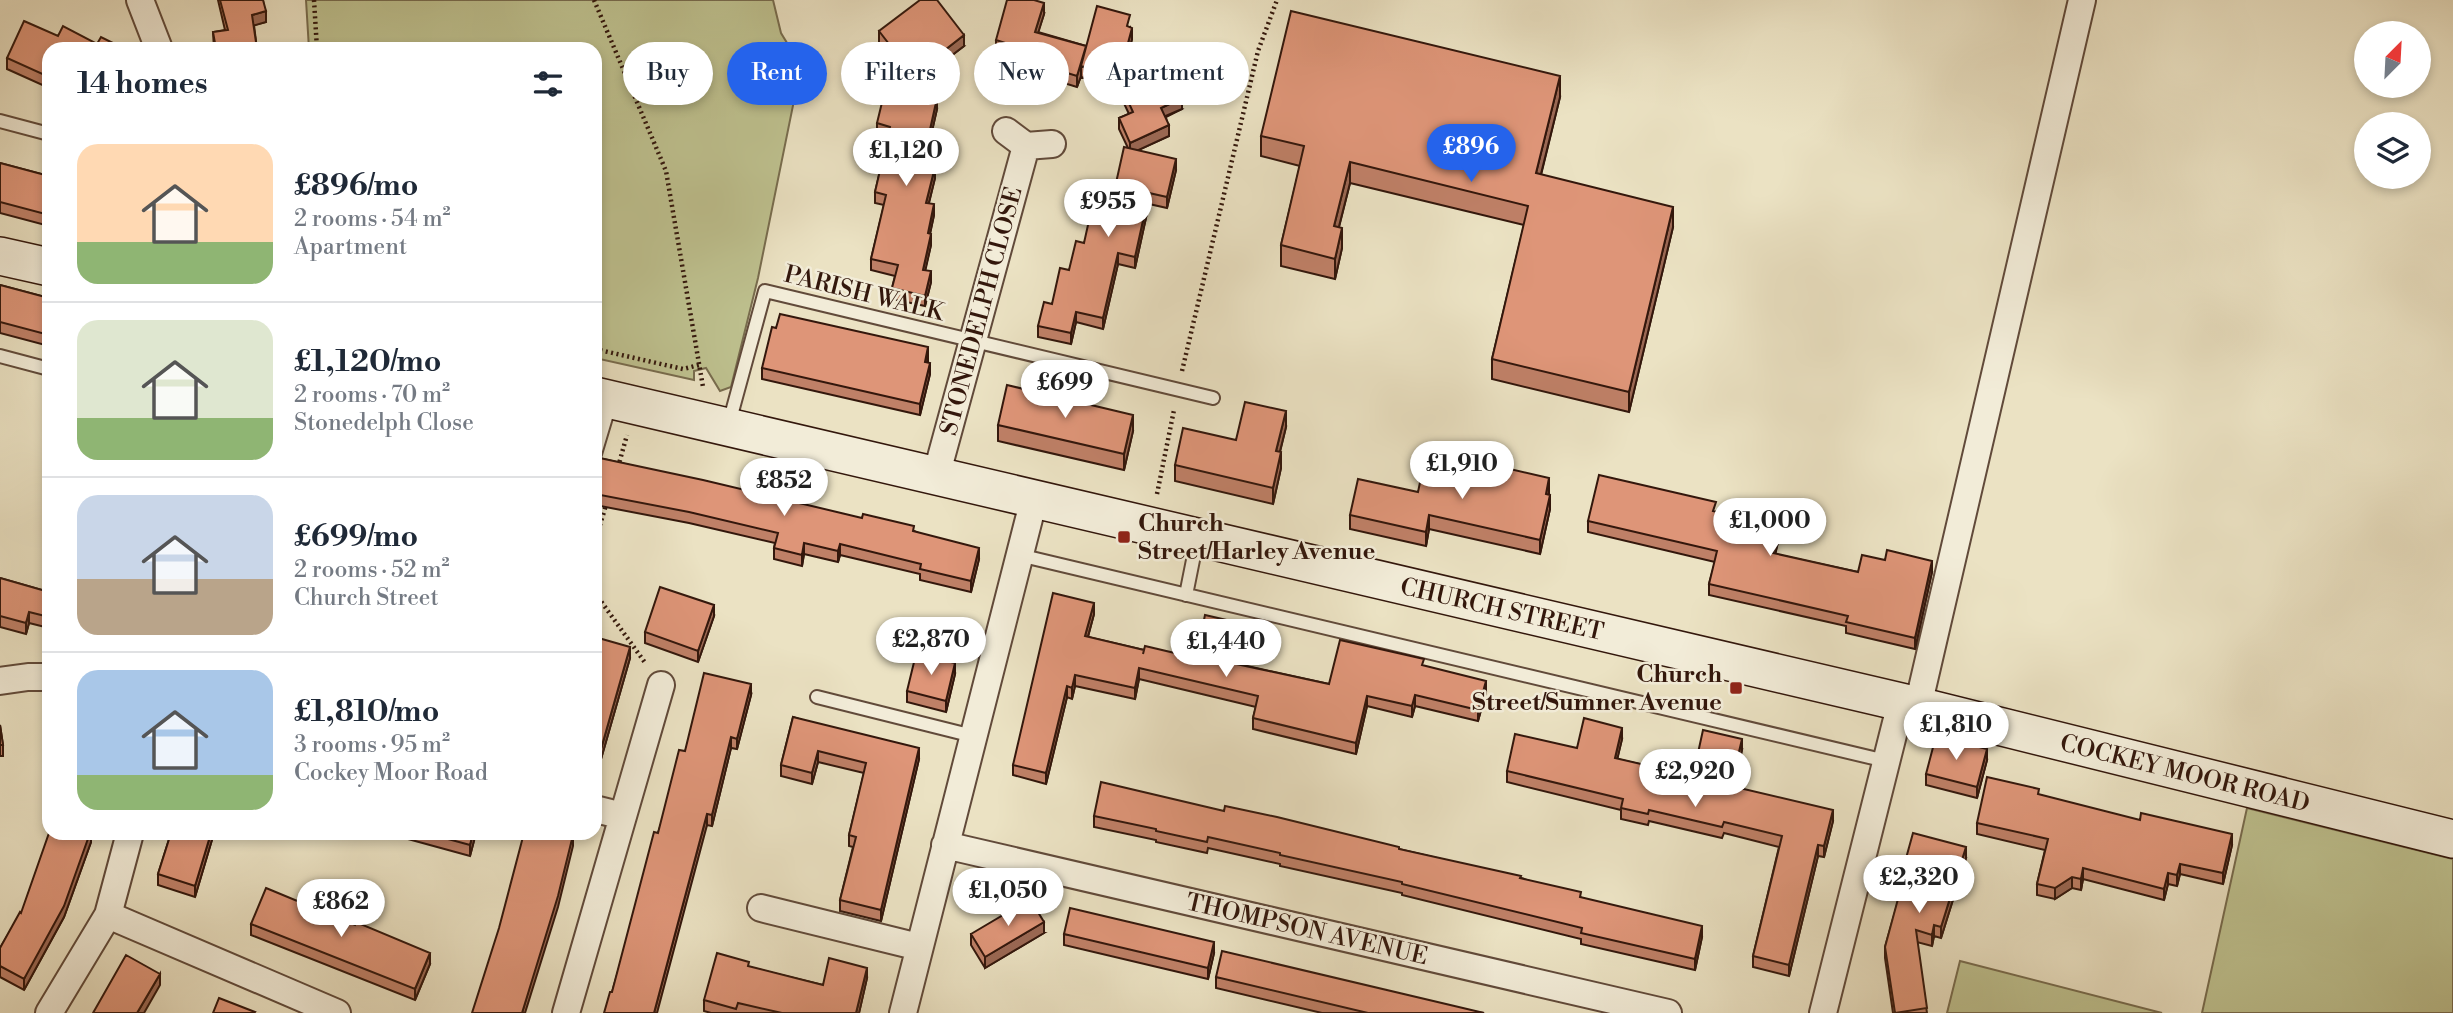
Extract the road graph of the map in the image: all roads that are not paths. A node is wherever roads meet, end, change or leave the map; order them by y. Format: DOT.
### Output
graph roads {
  1 [pos="140,0"];
  2 [pos="2082,0"];
  3 [pos="156,42"];
  4 [pos="0,121"];
  5 [pos="42,132"];
  6 [pos="1028,140"];
  7 [pos="0,256"];
  8 [pos="42,265"];
  9 [pos="972,341"];
  10 [pos="0,356"];
  11 [pos="42,367"];
  12 [pos="1213,398"];
  13 [pos="614,400"];
  14 [pos="728,426"];
  15 [pos="602,434"];
  16 [pos="936,476"];
  17 [pos="1034,499"];
  18 [pos="1197,537"];
  19 [pos="1018,555"];
  20 [pos="1186,595"];
  21 [pos="42,677"];
  22 [pos="0,681"];
  23 [pos="661,685"];
  24 [pos="817,697"];
  25 [pos="1910,704"];
  26 [pos="973,736"];
  27 [pos="1886,761"];
  28 [pos="602,811"];
  29 [pos="622,816"];
  30 [pos="2453,839"];
  31 [pos="128,840"];
  32 [pos="945,845"];
  33 [pos="761,908"];
  34 [pos="108,915"];
  35 [pos="919,947"];
  36 [pos="289,1004"];
  37 [pos="49,1013"];
  38 [pos="337,1013"];
  39 [pos="566,1013"];
  40 [pos="903,1013"];
  41 [pos="1668,1013"];
  42 [pos="1823,1013"];
  1 -- 3 [label="street"];
  2 -- 25 [label="street"];
  4 -- 5 [label="lane"];
  6 -- 9 [label="street, STONEDELPH CLOSE"];
  7 -- 8 [label="main road"];
  9 -- 12 [label="lane, PARISH WALK"];
  9 -- 14 [label="lane, PARISH WALK"];
  9 -- 16 [label="street, STONEDELPH CLOSE"];
  10 -- 11 [label="lane"];
  13 -- 14 [label="main road, CHURCH STREET"];
  13 -- 15 [label="lane"];
  14 -- 16 [label="main road, CHURCH STREET"];
  16 -- 17 [label="main road, CHURCH STREET"];
  17 -- 18 [label="main road, CHURCH STREET"];
  17 -- 19 [label="street"];
  18 -- 20 [label="lane"];
  18 -- 25 [label="main road, CHURCH STREET"];
  19 -- 20 [label="lane"];
  19 -- 26 [label="street"];
  20 -- 27 [label="lane"];
  21 -- 22 [label="street"];
  23 -- 29 [label="street"];
  24 -- 26 [label="lane"];
  25 -- 27 [label="street"];
  25 -- 30 [label="main road, COCKEY MOOR ROAD"];
  26 -- 32 [label="street"];
  27 -- 42 [label="street"];
  28 -- 29 [label="street"];
  29 -- 39 [label="street"];
  31 -- 34 [label="street"];
  32 -- 35 [label="street"];
  32 -- 41 [label="street, THOMPSON AVENUE"];
  33 -- 35 [label="street"];
  34 -- 36 [label="street"];
  34 -- 37 [label="street"];
  35 -- 40 [label="street"];
  36 -- 38 [label="street"];
}
